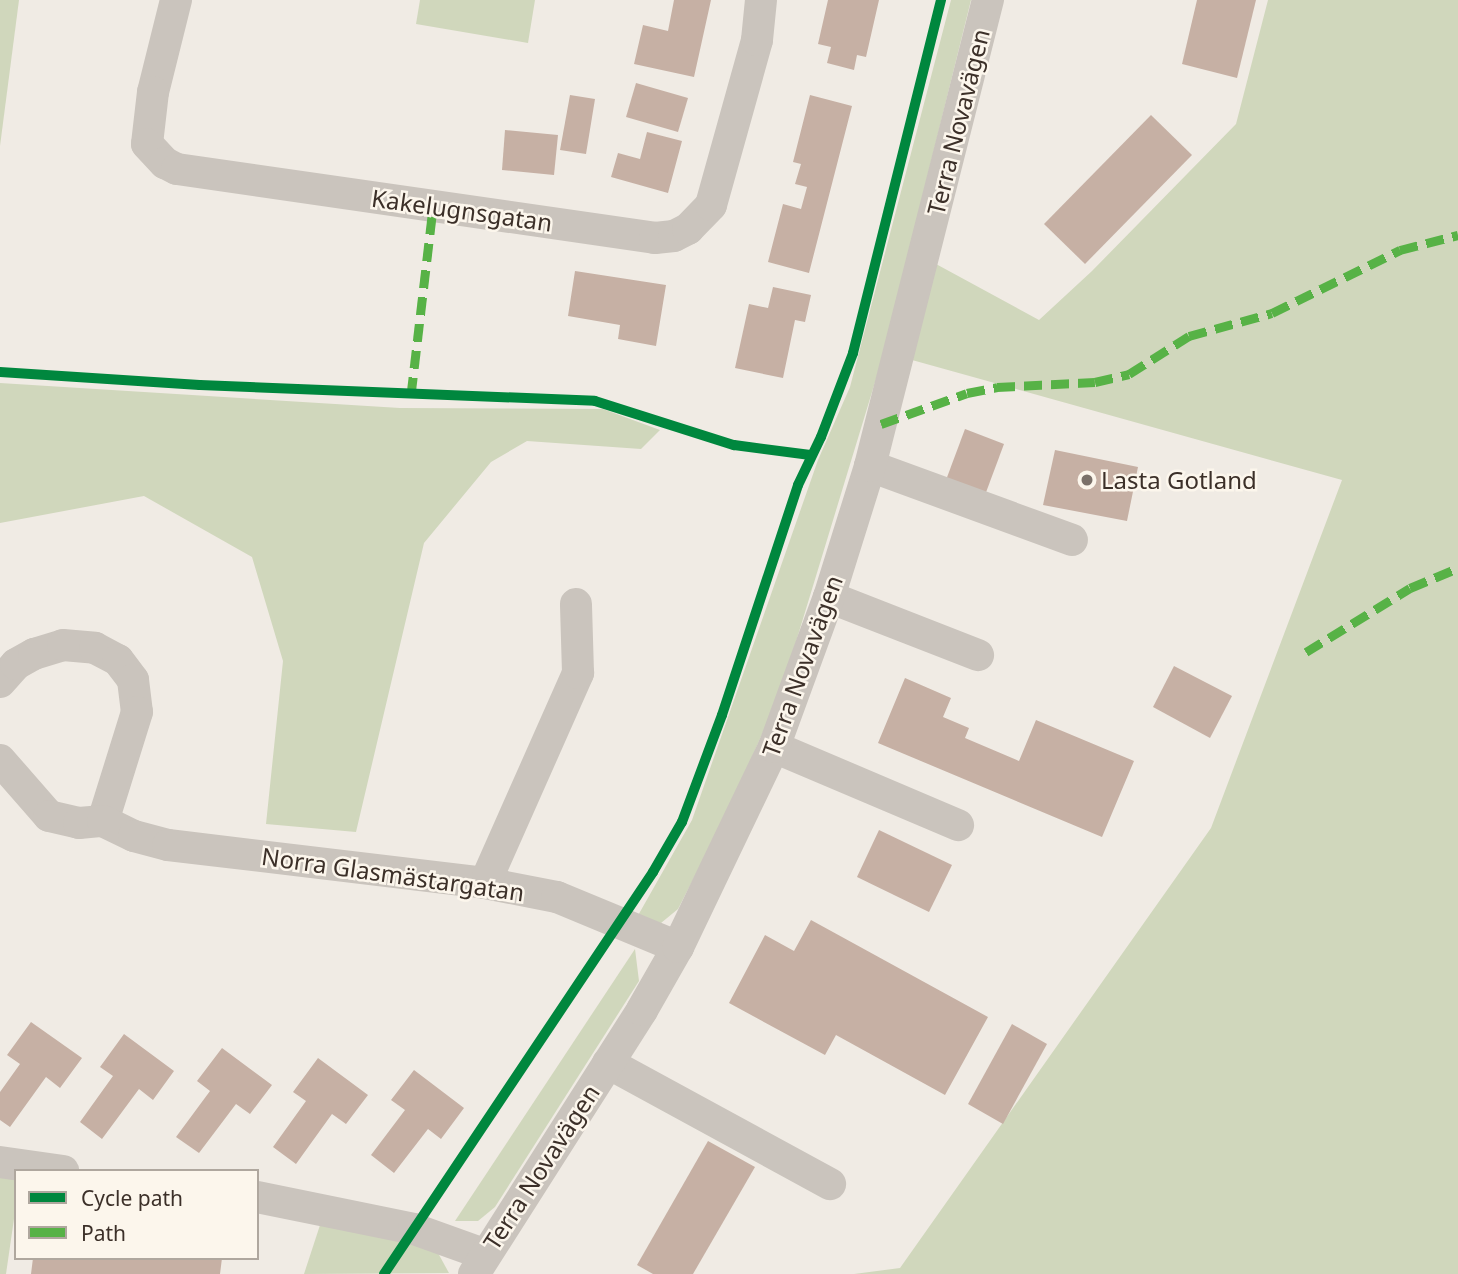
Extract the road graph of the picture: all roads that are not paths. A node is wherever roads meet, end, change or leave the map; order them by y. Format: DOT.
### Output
graph roads {
  1 [pos="176,0"];
  2 [pos="761,0"];
  3 [pos="988,0"];
  4 [pos="870,466"];
  5 [pos="1072,540"];
  6 [pos="829,597"];
  7 [pos="576,604"];
  8 [pos="978,655"];
  9 [pos="0,682"];
  10 [pos="774,747"];
  11 [pos="0,760"];
  12 [pos="103,821"];
  13 [pos="958,825"];
  14 [pos="485,883"];
  15 [pos="678,947"];
  16 [pos="608,1063"];
  17 [pos="0,1162"];
  18 [pos="49,1169"];
  19 [pos="830,1184"];
  20 [pos="259,1197"];
  21 [pos="479,1264"];
  1 -- 2 [label="street, Kakelugnsgatan"];
  3 -- 4 [label="street, Terra Novavägen"];
  4 -- 5 [label="street"];
  4 -- 6 [label="street, Terra Novavägen"];
  6 -- 8 [label="street"];
  6 -- 10 [label="street, Terra Novavägen"];
  7 -- 14 [label="street"];
  9 -- 12 [label="street"];
  10 -- 13 [label="street"];
  10 -- 15 [label="street, Terra Novavägen"];
  11 -- 12 [label="street, Norra Glasmästargatan"];
  12 -- 14 [label="street, Norra Glasmästargatan"];
  14 -- 15 [label="street, Norra Glasmästargatan"];
  15 -- 16 [label="street, Terra Novavägen"];
  16 -- 19 [label="street"];
  16 -- 21 [label="street, Terra Novavägen"];
  17 -- 18 [label="street"];
  20 -- 21 [label="street"];
}
